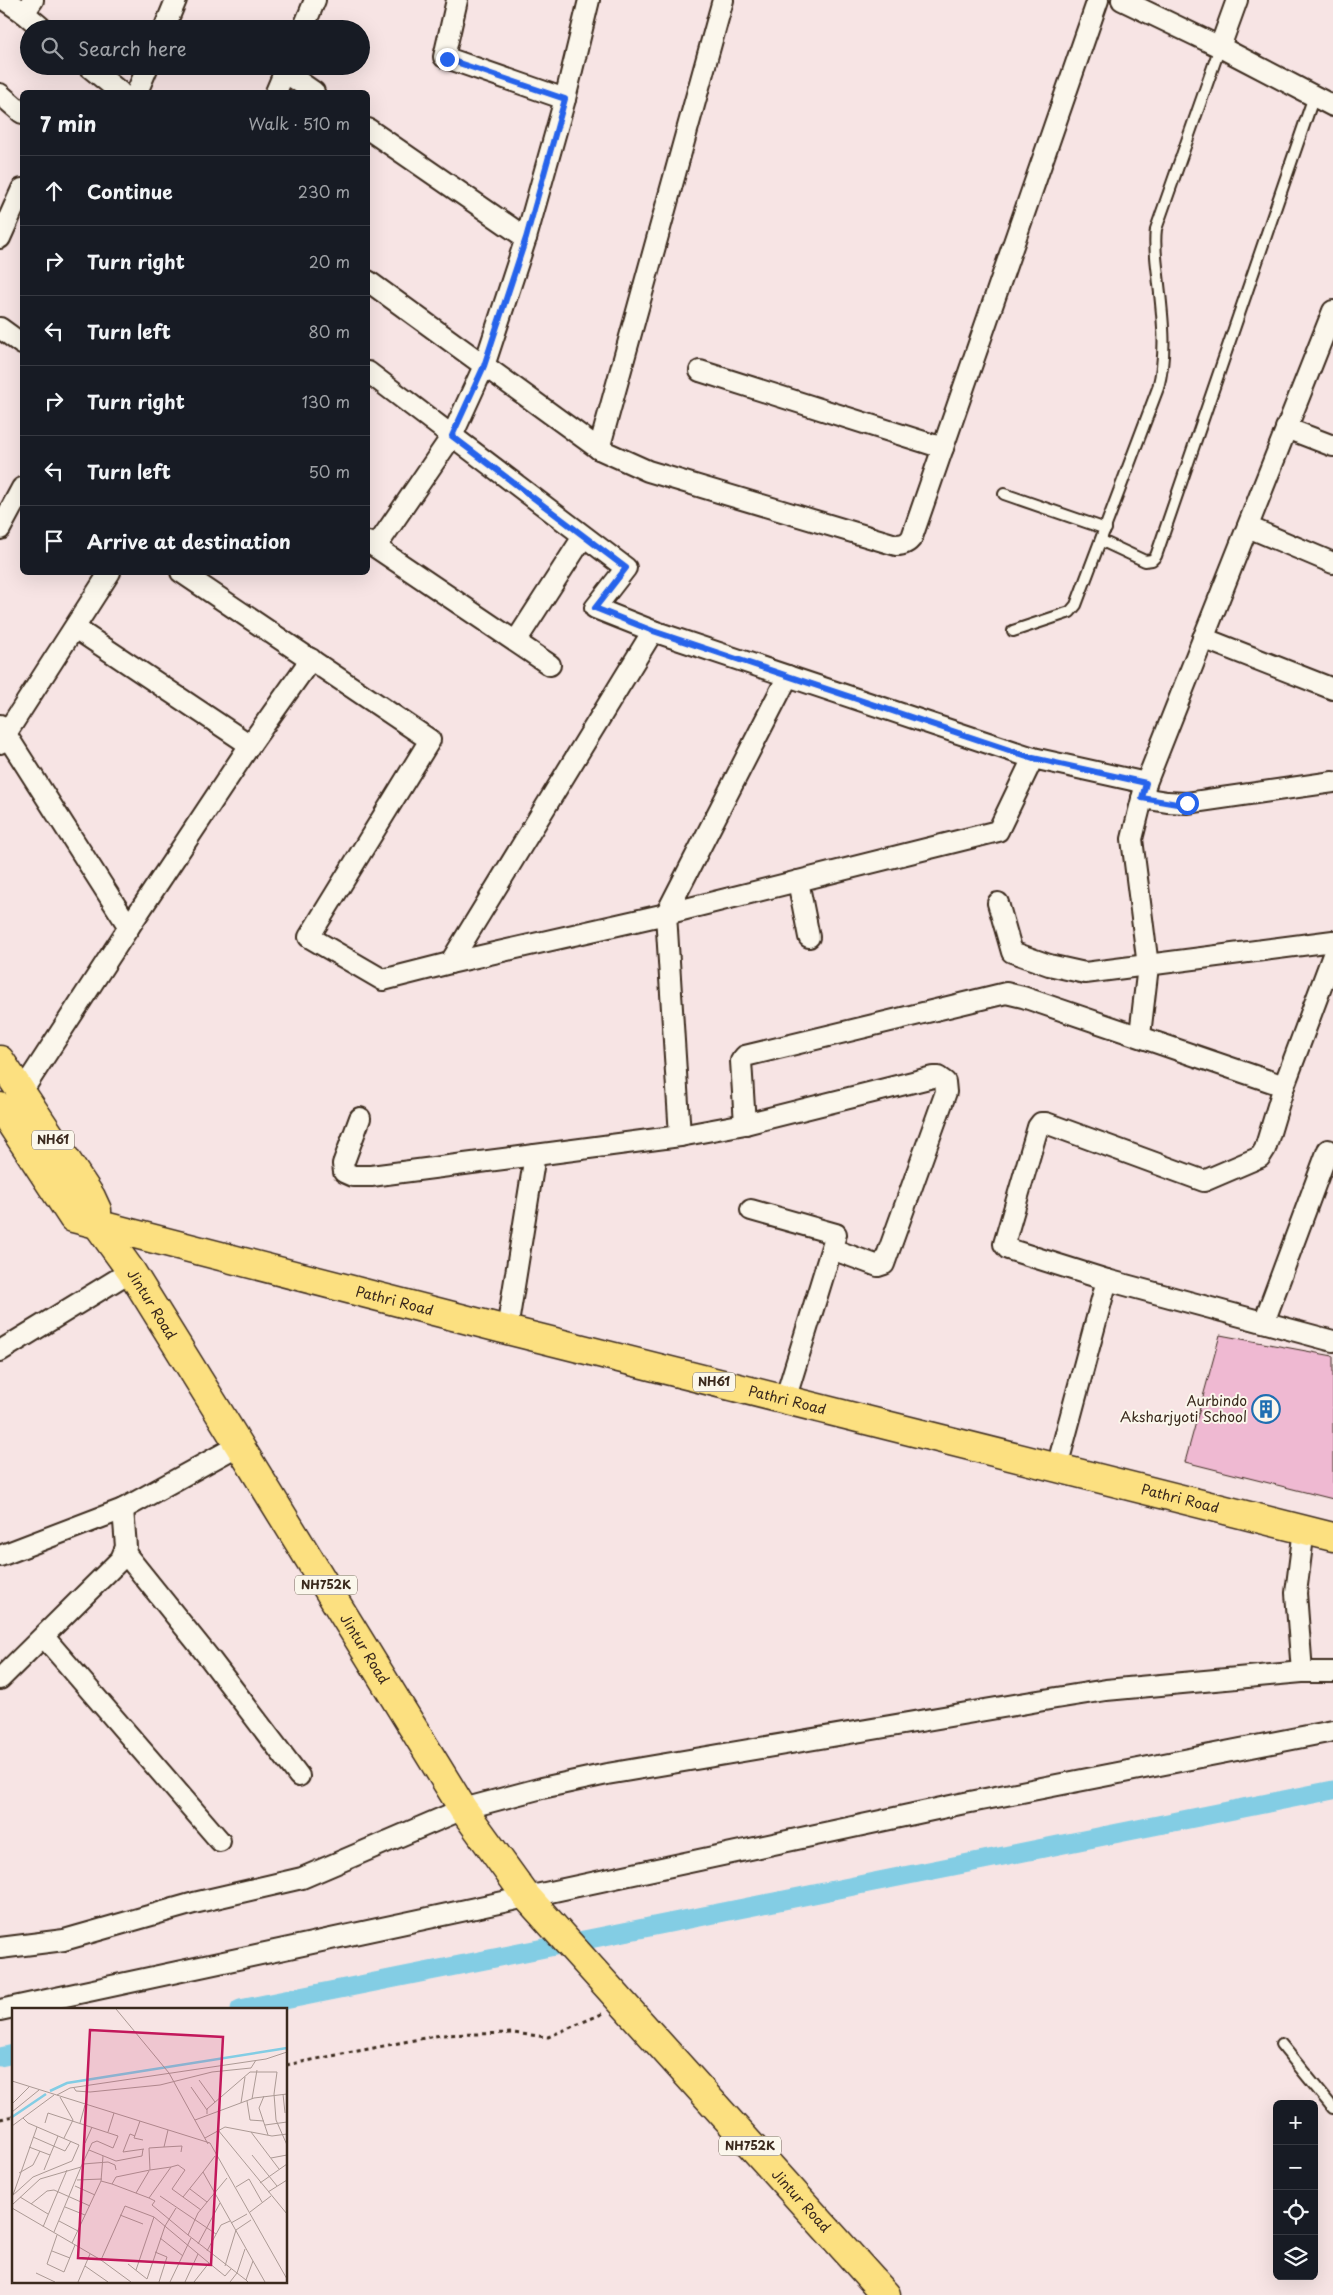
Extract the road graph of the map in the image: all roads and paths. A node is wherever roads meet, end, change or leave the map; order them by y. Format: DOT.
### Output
graph roads {
  1 [pos="5,0"];
  2 [pos="176,0"];
  3 [pos="315,0"];
  4 [pos="457,0"];
  5 [pos="589,0"];
  6 [pos="723,0"];
  7 [pos="1098,0"];
  8 [pos="1122,0"];
  9 [pos="1237,0"];
  10 [pos="28,7"];
  11 [pos="37,20"];
  12 [pos="168,20"];
  13 [pos="307,20"];
  14 [pos="1220,47"];
  15 [pos="99,75"];
  16 [pos="144,75"];
  17 [pos="283,75"];
  18 [pos="293,75"];
  19 [pos="118,90"];
  20 [pos="138,90"];
  21 [pos="277,90"];
  22 [pos="312,90"];
  23 [pos="0,94"];
  24 [pos="1314,96"];
  25 [pos="565,99"];
  26 [pos="1333,106"];
  27 [pos="20,111"];
  28 [pos="370,130"];
  29 [pos="20,193"];
  30 [pos="0,238"];
  31 [pos="526,238"];
  32 [pos="370,282"];
  33 [pos="1333,312"];
  34 [pos="0,328"];
  35 [pos="20,343"];
  36 [pos="484,366"];
  37 [pos="700,371"];
  38 [pos="370,374"];
  39 [pos="1286,428"];
  40 [pos="452,436"];
  41 [pos="1333,446"];
  42 [pos="943,448"];
  43 [pos="599,449"];
  44 [pos="20,492"];
  45 [pos="1004,494"];
  46 [pos="1248,527"];
  47 [pos="0,529"];
  48 [pos="1106,529"];
  49 [pos="583,537"];
  50 [pos="1102,541"];
  51 [pos="372,545"];
  52 [pos="1333,563"];
  53 [pos="108,575"];
  54 [pos="185,575"];
  55 [pos="75,628"];
  56 [pos="653,631"];
  57 [pos="1013,631"];
  58 [pos="1204,638"];
  59 [pos="516,641"];
  60 [pos="311,659"];
  61 [pos="550,665"];
  62 [pos="788,676"];
  63 [pos="1333,688"];
  64 [pos="2,734"];
  65 [pos="250,745"];
  66 [pos="1033,758"];
  67 [pos="1333,782"];
  68 [pos="1144,790"];
  69 [pos="798,881"];
  70 [pos="998,903"];
  71 [pos="666,914"];
  72 [pos="128,927"];
  73 [pos="810,937"];
  74 [pos="1333,940"];
  75 [pos="1333,955"];
  76 [pos="450,962"];
  77 [pos="1148,966"];
  78 [pos="1140,1035"];
  79 [pos="0,1060"];
  80 [pos="1284,1086"];
  81 [pos="11,1100"];
  82 [pos="360,1118"];
  83 [pos="744,1124"];
  84 [pos="680,1136"];
  85 [pos="1328,1150"];
  86 [pos="535,1155"];
  87 [pos="751,1210"];
  88 [pos="97,1224"];
  89 [pos="832,1250"];
  90 [pos="128,1266"];
  91 [pos="1107,1280"];
  92 [pos="1264,1322"];
  93 [pos="507,1330"];
  94 [pos="1333,1341"];
  95 [pos="0,1352"];
  96 [pos="785,1400"];
  97 [pos="240,1445"];
  98 [pos="1057,1468"];
  99 [pos="123,1509"];
  100 [pos="1304,1529"];
  101 [pos="1333,1537"];
  102 [pos="125,1553"];
  103 [pos="0,1556"];
  104 [pos="44,1637"];
  105 [pos="1302,1672"];
  106 [pos="1333,1672"];
  107 [pos="0,1679"];
  108 [pos="1333,1731"];
  109 [pos="299,1776"];
  110 [pos="463,1809"];
  111 [pos="220,1841"];
  112 [pos="529,1900"];
  113 [pos="0,1948"];
  114 [pos="619,2000"];
  115 [pos="0,2010"];
  116 [pos="1281,2044"];
  117 [pos="288,2065"];
  118 [pos="1333,2108"];
  119 [pos="886,2295"];
  1 -- 10 [label="street"];
  2 -- 12 [label="street"];
  3 -- 13 [label="street"];
  4 -- 25 [label="street"];
  5 -- 25 [label="street"];
  6 -- 43 [label="street"];
  7 -- 42 [label="street"];
  8 -- 14 [label="street"];
  9 -- 14 [label="street"];
  10 -- 11 [label="street"];
  14 -- 24 [label="street"];
  14 -- 48 [label="lane"];
  15 -- 19 [label="street"];
  16 -- 20 [label="street"];
  17 -- 21 [label="street"];
  18 -- 22 [label="street"];
  23 -- 27 [label="street"];
  24 -- 26 [label="street"];
  24 -- 50 [label="lane"];
  25 -- 31 [label="street"];
  28 -- 31 [label="street"];
  29 -- 30 [label="street"];
  31 -- 36 [label="street"];
  32 -- 36 [label="street"];
  33 -- 39 [label="street"];
  34 -- 35 [label="street"];
  36 -- 40 [label="street"];
  36 -- 43 [label="street"];
  37 -- 42 [label="street"];
  38 -- 40 [label="street"];
  39 -- 41 [label="street"];
  39 -- 46 [label="street"];
  40 -- 49 [label="street"];
  40 -- 51 [label="street"];
  42 -- 43 [label="street"];
  44 -- 47 [label="street"];
  45 -- 48 [label="lane"];
  46 -- 52 [label="street"];
  46 -- 58 [label="street"];
  48 -- 50 [label="lane"];
  49 -- 56 [label="street"];
  49 -- 59 [label="street"];
  50 -- 57 [label="lane"];
  51 -- 59 [label="street"];
  53 -- 55 [label="street"];
  54 -- 60 [label="street"];
  55 -- 64 [label="street"];
  55 -- 65 [label="street"];
  56 -- 62 [label="street"];
  56 -- 76 [label="street"];
  58 -- 63 [label="street"];
  58 -- 68 [label="street"];
  59 -- 61 [label="street"];
  60 -- 65 [label="street"];
  60 -- 76 [label="street"];
  62 -- 66 [label="street"];
  62 -- 71 [label="street"];
  64 -- 72 [label="street"];
  65 -- 72 [label="street"];
  66 -- 68 [label="street"];
  66 -- 69 [label="street"];
  67 -- 68 [label="street"];
  68 -- 77 [label="street"];
  69 -- 71 [label="street"];
  69 -- 73 [label="street"];
  70 -- 77 [label="street"];
  71 -- 76 [label="street"];
  71 -- 84 [label="street"];
  72 -- 81 [label="street"];
  74 -- 77 [label="street"];
  75 -- 80 [label="street"];
  77 -- 78 [label="street"];
  78 -- 80 [label="street"];
  78 -- 83 [label="street"];
  79 -- 81 [label="highway, NH61"];
  80 -- 91 [label="street"];
  81 -- 88 [label="highway, NH61"];
  82 -- 86 [label="street"];
  83 -- 84 [label="street"];
  83 -- 89 [label="street"];
  84 -- 86 [label="street"];
  85 -- 92 [label="street"];
  86 -- 93 [label="street"];
  87 -- 89 [label="street"];
  88 -- 90 [label="highway, NH752K"];
  88 -- 93 [label="highway, Pathri Road / NH61"];
  89 -- 96 [label="street"];
  90 -- 95 [label="street"];
  90 -- 97 [label="highway, Jintur Road / NH752K"];
  91 -- 92 [label="street"];
  91 -- 98 [label="street"];
  92 -- 94 [label="street"];
  93 -- 96 [label="highway, Pathri Road / NH61"];
  96 -- 98 [label="highway, Pathri Road / NH61"];
  97 -- 99 [label="street"];
  97 -- 110 [label="highway, Jintur Road / NH752K"];
  98 -- 100 [label="highway, Pathri Road / NH61"];
  99 -- 102 [label="street"];
  99 -- 103 [label="street"];
  100 -- 101 [label="highway, Pathri Road / NH61"];
  100 -- 105 [label="street"];
  102 -- 104 [label="street"];
  102 -- 109 [label="street"];
  104 -- 107 [label="street"];
  104 -- 111 [label="street"];
  105 -- 106 [label="street"];
  105 -- 110 [label="street"];
  108 -- 112 [label="street"];
  110 -- 112 [label="highway, Jintur Road / NH752K"];
  110 -- 113 [label="street"];
  112 -- 114 [label="highway, NH752K"];
  112 -- 115 [label="street"];
  114 -- 117 [label="path"];
  114 -- 119 [label="highway, Jintur Road / NH752K"];
  116 -- 118 [label="lane"];
}
